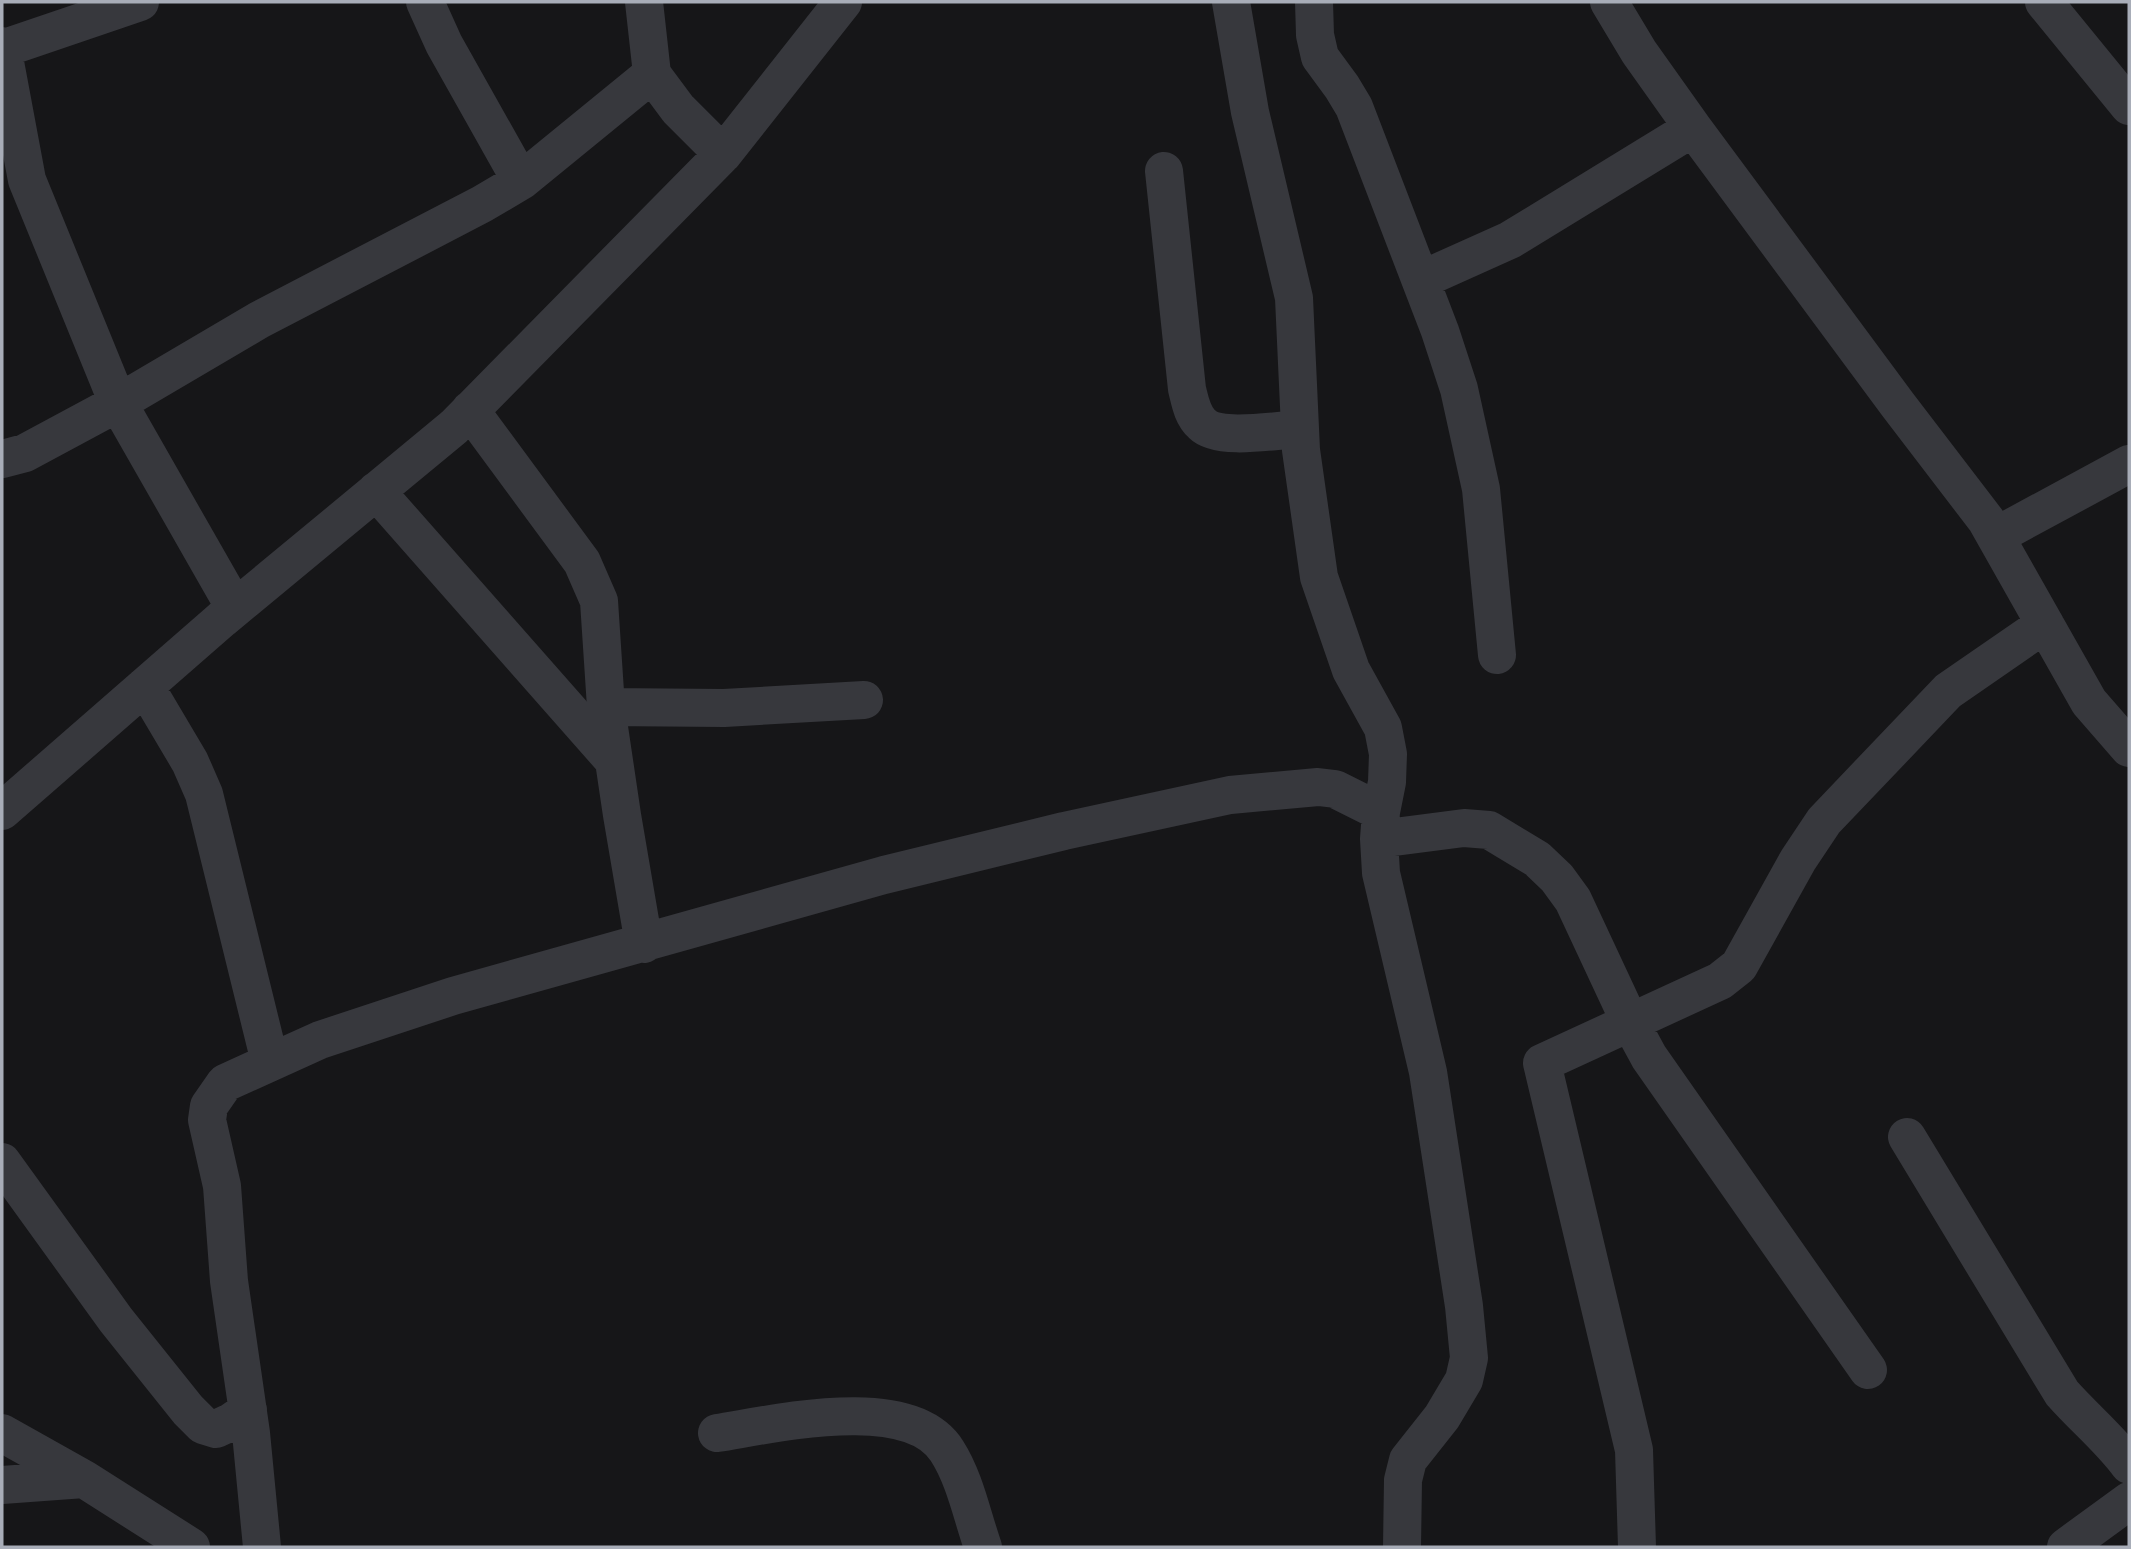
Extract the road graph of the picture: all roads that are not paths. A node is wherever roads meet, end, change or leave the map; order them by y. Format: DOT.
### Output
graph roads {
  1 [pos="140,2"];
  2 [pos="425,2"];
  3 [pos="644,2"];
  4 [pos="844,2"];
  5 [pos="1231,2"];
  6 [pos="1314,2"];
  7 [pos="1609,2"];
  8 [pos="2044,2"];
  9 [pos="2,48"];
  10 [pos="652,74"];
  11 [pos="2129,106"];
  12 [pos="1693,128"];
  13 [pos="723,154"];
  14 [pos="1164,172"];
  15 [pos="521,181"];
  16 [pos="1421,280"];
  17 [pos="118,403"];
  18 [pos="470,410"];
  19 [pos="1300,429"];
  20 [pos="2,459"];
  21 [pos="2129,464"];
  22 [pos="376,491"];
  23 [pos="1996,536"];
  24 [pos="235,608"];
  25 [pos="2045,624"];
  26 [pos="1497,655"];
  27 [pos="145,686"];
  28 [pos="864,700"];
  29 [pos="607,707"];
  30 [pos="2129,748"];
  31 [pos="614,761"];
  32 [pos="2,811"];
  33 [pos="1380,825"];
  34 [pos="644,944"];
  35 [pos="1630,1022"];
  36 [pos="270,1062"];
  37 [pos="1907,1137"];
  38 [pos="2,1162"];
  39 [pos="1868,1370"];
  40 [pos="248,1410"];
  41 [pos="2,1433"];
  42 [pos="717,1433"];
  43 [pos="2129,1465"];
  44 [pos="84,1479"];
  45 [pos="2,1485"];
  46 [pos="2129,1502"];
  47 [pos="191,1547"];
  48 [pos="262,1547"];
  49 [pos="983,1547"];
  50 [pos="1402,1547"];
  51 [pos="1637,1547"];
  52 [pos="2066,1547"];
  1 -- 9 [label="street"];
  2 -- 15 [label="street"];
  3 -- 10 [label="street"];
  4 -- 13 [label="street"];
  5 -- 19 [label="street"];
  6 -- 16 [label="street"];
  7 -- 12 [label="street"];
  8 -- 11 [label="street"];
  9 -- 17 [label="street"];
  10 -- 13 [label="street"];
  10 -- 15 [label="street"];
  12 -- 16 [label="street"];
  12 -- 23 [label="street"];
  13 -- 18 [label="street"];
  14 -- 19 [label="street"];
  15 -- 17 [label="street"];
  16 -- 26 [label="street"];
  17 -- 20 [label="street"];
  17 -- 24 [label="street"];
  18 -- 22 [label="street"];
  18 -- 29 [label="street"];
  19 -- 33 [label="street"];
  21 -- 23 [label="street"];
  22 -- 24 [label="street"];
  22 -- 31 [label="street"];
  23 -- 25 [label="street"];
  24 -- 27 [label="street"];
  25 -- 30 [label="street"];
  25 -- 35 [label="street"];
  27 -- 32 [label="street"];
  27 -- 36 [label="street"];
  28 -- 29 [label="street"];
  29 -- 31 [label="street"];
  31 -- 34 [label="street"];
  33 -- 34 [label="street"];
  33 -- 35 [label="street"];
  33 -- 50 [label="street"];
  34 -- 36 [label="street"];
  35 -- 39 [label="street"];
  35 -- 51 [label="street"];
  36 -- 40 [label="street"];
  37 -- 43 [label="street"];
  38 -- 40 [label="street"];
  40 -- 48 [label="street"];
  41 -- 44 [label="street"];
  42 -- 49 [label="street"];
  44 -- 45 [label="street"];
  44 -- 47 [label="street"];
  46 -- 52 [label="street"];
}
